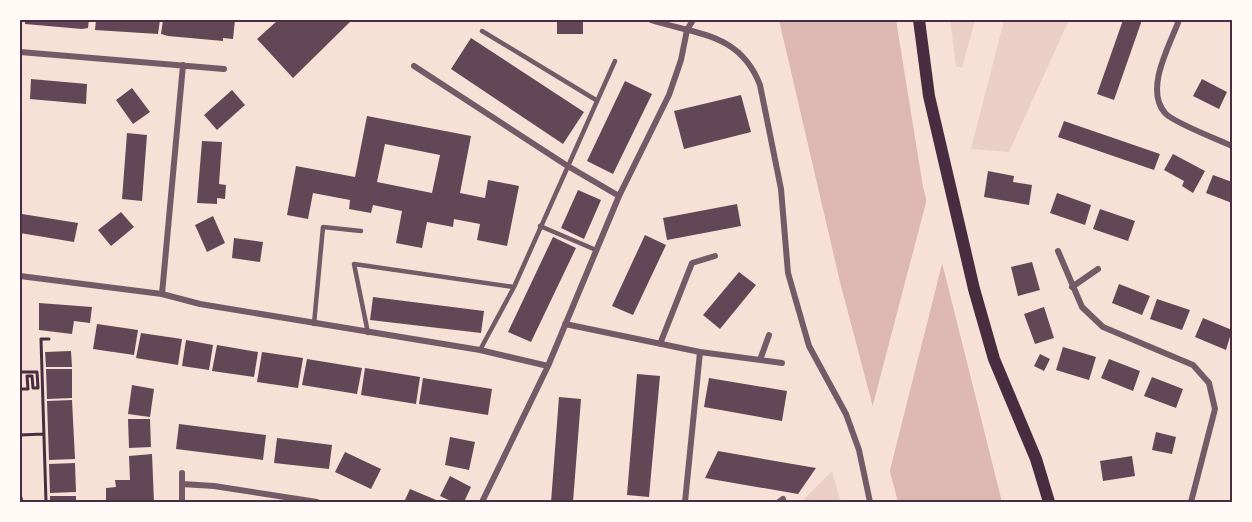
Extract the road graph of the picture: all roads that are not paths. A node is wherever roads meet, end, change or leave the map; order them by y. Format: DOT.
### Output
graph roads {
  1 [pos="651,20"];
  2 [pos="693,20"];
  3 [pos="919,20"];
  4 [pos="1179,20"];
  5 [pos="482,30"];
  6 [pos="687,30"];
  7 [pos="20,52"];
  8 [pos="615,62"];
  9 [pos="183,65"];
  10 [pos="414,66"];
  11 [pos="224,69"];
  12 [pos="596,100"];
  13 [pos="1233,146"];
  14 [pos="566,165"];
  15 [pos="619,196"];
  16 [pos="540,226"];
  17 [pos="361,231"];
  18 [pos="596,250"];
  19 [pos="1058,251"];
  20 [pos="715,256"];
  21 [pos="1098,269"];
  22 [pos="20,276"];
  23 [pos="514,287"];
  24 [pos="1072,287"];
  25 [pos="162,294"];
  26 [pos="314,324"];
  27 [pos="565,324"];
  28 [pos="368,333"];
  29 [pos="769,335"];
  30 [pos="660,344"];
  31 [pos="480,350"];
  32 [pos="700,352"];
  33 [pos="760,360"];
  34 [pos="782,363"];
  35 [pos="548,366"];
  36 [pos="182,473"];
  37 [pos="182,483"];
  38 [pos="182,502"];
  39 [pos="316,502"];
  40 [pos="482,502"];
  41 [pos="685,502"];
  42 [pos="870,502"];
  43 [pos="1048,502"];
  44 [pos="1191,502"];
  1 -- 6 [label="street"];
  2 -- 6 [label="street"];
  3 -- 43 [label="main road"];
  4 -- 13 [label="street"];
  5 -- 12 [label="lane"];
  6 -- 15 [label="street"];
  6 -- 42 [label="street"];
  7 -- 9 [label="street"];
  8 -- 12 [label="lane"];
  9 -- 11 [label="street"];
  9 -- 25 [label="street"];
  10 -- 14 [label="street"];
  12 -- 14 [label="lane"];
  14 -- 15 [label="street"];
  14 -- 16 [label="lane"];
  15 -- 18 [label="street"];
  16 -- 18 [label="lane"];
  16 -- 23 [label="lane"];
  17 -- 26 [label="lane"];
  18 -- 27 [label="street"];
  19 -- 24 [label="street"];
  20 -- 30 [label="street"];
  21 -- 24 [label="street"];
  22 -- 25 [label="street"];
  23 -- 28 [label="lane"];
  23 -- 31 [label="lane"];
  24 -- 44 [label="street"];
  25 -- 26 [label="street"];
  26 -- 28 [label="street"];
  27 -- 30 [label="street"];
  27 -- 35 [label="street"];
  28 -- 31 [label="street"];
  29 -- 33 [label="street"];
  30 -- 32 [label="street"];
  31 -- 35 [label="street"];
  32 -- 33 [label="street"];
  32 -- 41 [label="street"];
  33 -- 34 [label="street"];
  35 -- 40 [label="street"];
  36 -- 37 [label="street"];
  37 -- 38 [label="street"];
  37 -- 39 [label="street"];
}
